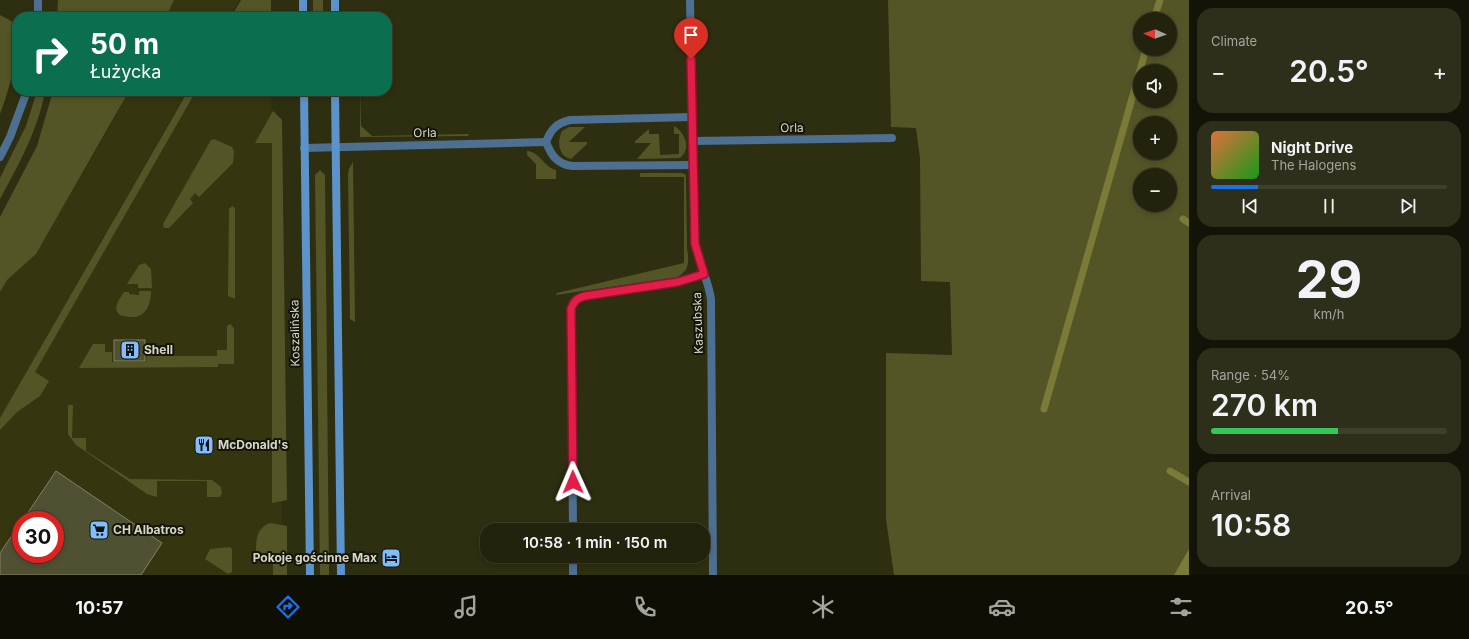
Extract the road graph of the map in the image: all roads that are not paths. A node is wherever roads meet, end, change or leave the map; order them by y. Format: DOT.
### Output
graph roads {
  1 [pos="38,0"];
  2 [pos="303,0"];
  3 [pos="335,0"];
  4 [pos="690,0"];
  5 [pos="38,12"];
  6 [pos="303,12"];
  7 [pos="335,12"];
  8 [pos="25,96"];
  9 [pos="304,96"];
  10 [pos="335,96"];
  11 [pos="692,117"];
  12 [pos="892,138"];
  13 [pos="693,141"];
  14 [pos="546,142"];
  15 [pos="304,148"];
  16 [pos="336,148"];
  17 [pos="0,157"];
  18 [pos="693,165"];
  19 [pos="704,274"];
  20 [pos="573,523"];
  21 [pos="573,563"];
  22 [pos="310,575"];
  23 [pos="340,575"];
  24 [pos="573,575"];
  25 [pos="713,575"];
  1 -- 5 [label="street"];
  2 -- 6 [label="main road"];
  3 -- 7 [label="main road"];
  4 -- 11 [label="street, Kaszubska"];
  8 -- 17 [label="street"];
  9 -- 15 [label="main road, Koszalińska"];
  10 -- 16 [label="main road"];
  11 -- 13 [label="street, Kaszubska"];
  11 -- 14 [label="street"];
  12 -- 13 [label="street, Orla"];
  13 -- 18 [label="street, Kaszubska"];
  14 -- 16 [label="street, Orla"];
  14 -- 18 [label="street"];
  15 -- 16 [label="street, Orla"];
  15 -- 22 [label="main road, Koszalińska"];
  16 -- 23 [label="main road"];
  18 -- 19 [label="street, Kaszubska"];
  19 -- 20 [label="street"];
  19 -- 25 [label="street, Kaszubska"];
  21 -- 24 [label="street"];
}
